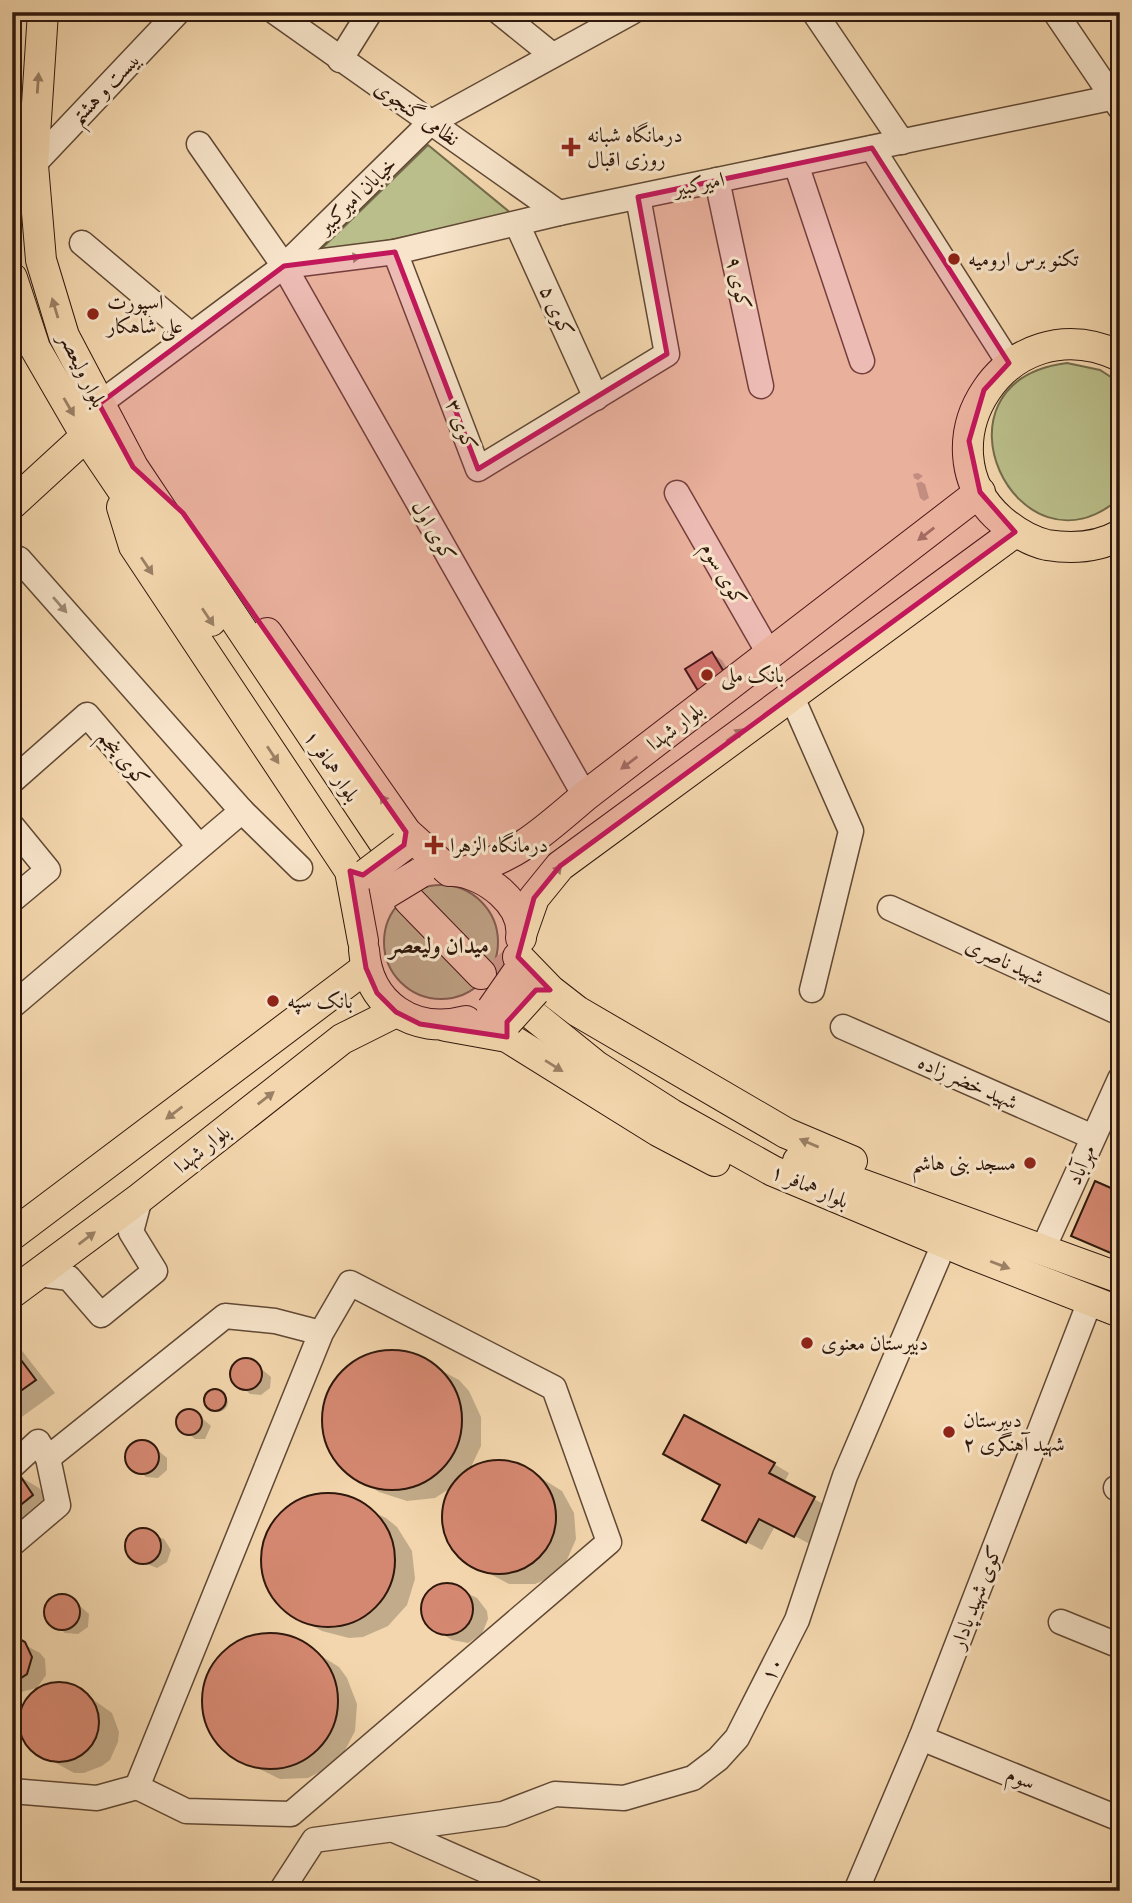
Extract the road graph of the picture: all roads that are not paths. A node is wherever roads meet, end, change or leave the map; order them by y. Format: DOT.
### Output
graph roads {
  1 [pos="43,12"];
  2 [pos="178,12"];
  3 [pos="275,12"];
  4 [pos="370,12"];
  5 [pos="499,12"];
  6 [pos="632,12"];
  7 [pos="814,12"];
  8 [pos="1055,12"];
  9 [pos="551,54"];
  10 [pos="340,60"];
  11 [pos="1118,100"];
  12 [pos="430,123"];
  13 [pos="902,142"];
  14 [pos="199,144"];
  15 [pos="872,148"];
  16 [pos="796,164"];
  17 [pos="33,165"];
  18 [pos="717,180"];
  19 [pos="638,197"];
  20 [pos="559,213"];
  21 [pos="517,224"];
  22 [pos="82,243"];
  23 [pos="395,252"];
  24 [pos="284,266"];
  25 [pos="12,278"];
  26 [pos="191,335"];
  27 [pos="1120,356"];
  28 [pos="862,361"];
  29 [pos="1010,363"];
  30 [pos="761,386"];
  31 [pos="596,398"];
  32 [pos="99,404"];
  33 [pos="86,436"];
  34 [pos="124,473"];
  35 [pos="980,492"];
  36 [pos="677,493"];
  37 [pos="12,504"];
  38 [pos="1015,532"];
  39 [pos="1120,535"];
  40 [pos="12,558"];
  41 [pos="770,655"];
  42 [pos="268,687"];
  43 [pos="791,695"];
  44 [pos="12,781"];
  45 [pos="585,796"];
  46 [pos="242,811"];
  47 [pos="12,826"];
  48 [pos="200,846"];
  49 [pos="300,868"];
  50 [pos="404,869"];
  51 [pos="12,900"];
  52 [pos="890,908"];
  53 [pos="365,955"];
  54 [pos="515,988"];
  55 [pos="812,990"];
  56 [pos="12,1006"];
  57 [pos="396,1012"];
  58 [pos="1120,1013"];
  59 [pos="843,1027"];
  60 [pos="1120,1079"];
  61 [pos="1093,1137"];
  62 [pos="140,1198"];
  63 [pos="12,1235"];
  64 [pos="974,1240"];
  65 [pos="1042,1251"];
  66 [pos="937,1258"];
  67 [pos="39,1274"];
  68 [pos="1120,1278"];
  69 [pos="12,1293"];
  70 [pos="1090,1301"];
  71 [pos="1120,1312"];
  72 [pos="321,1333"];
  73 [pos="48,1458"];
  74 [pos="12,1466"];
  75 [pos="12,1544"];
  76 [pos="1061,1622"];
  77 [pos="1120,1646"];
  78 [pos="921,1738"];
  79 [pos="137,1787"];
  80 [pos="12,1791"];
  81 [pos="1120,1819"];
  82 [pos="394,1830"];
  83 [pos="281,1891"];
  84 [pos="532,1891"];
  85 [pos="856,1891"];
  17 -- 1 [label="main road, بلوار ولیعصر, one-way"];
  2 -- 17 [label="street, بیست و هشتم"];
  3 -- 10 [label="street, نظامی گنجوی"];
  4 -- 10 [label="street"];
  5 -- 9 [label="street"];
  6 -- 9 [label="street, خیابان امیرکبیر"];
  7 -- 13 [label="street"];
  8 -- 11 [label="street"];
  9 -- 12 [label="street, خیابان امیرکبیر"];
  10 -- 12 [label="street, نظامی گنجوی"];
  11 -- 13 [label="street, امیرکبیر"];
  12 -- 20 [label="street, نظامی گنجوی"];
  12 -- 24 [label="street, خیابان امیرکبیر"];
  13 -- 15 [label="street, امیرکبیر"];
  14 -- 24 [label="street, کوی اول"];
  15 -- 16 [label="street, امیرکبیر"];
  15 -- 29 [label="street"];
  16 -- 18 [label="street, امیرکبیر"];
  16 -- 28 [label="street"];
  32 -- 17 [label="main road, بلوار ولیعصر, one-way"];
  18 -- 19 [label="street, امیرکبیر"];
  18 -- 30 [label="street, کوی ۹"];
  19 -- 20 [label="street, امیرکبیر"];
  19 -- 31 [label="street"];
  20 -- 21 [label="street, امیرکبیر"];
  21 -- 23 [label="street, امیرکبیر"];
  21 -- 31 [label="street, کوی ۵"];
  22 -- 26 [label="street"];
  24 -- 23 [label="street, امیرکبیر, one-way"];
  23 -- 31 [label="street, کوی ۳"];
  24 -- 26 [label="street, خیابان امیرکبیر"];
  24 -- 45 [label="street, کوی اول"];
  25 -- 33 [label="main road, بلوار ولیعصر, one-way"];
  26 -- 32 [label="street, خیابان امیرکبیر"];
  27 -- 29 [label="main road"];
  29 -- 35 [label="main road"];
  32 -- 34 [label="main road, بلوار ولیعصر"];
  33 -- 34 [label="main road, بلوار ولیعصر"];
  33 -- 37 [label="main road"];
  34 -- 42 [label="main road, بلوار ولیعصر"];
  50 -- 34 [label="main road, one-way"];
  34 -- 50 [label="main road, one-way"];
  35 -- 38 [label="main road"];
  35 -- 41 [label="main road, بلوار شهدا, one-way"];
  36 -- 41 [label="street, کوی سوم"];
  38 -- 39 [label="main road"];
  38 -- 43 [label="main road, بلوار شهدا"];
  40 -- 46 [label="street, one-way"];
  41 -- 45 [label="main road, بلوار شهدا, one-way"];
  42 -- 50 [label="main road, بلوار همافر ۱"];
  54 -- 43 [label="main road, بلوار شهدا, one-way"];
  43 -- 55 [label="street"];
  44 -- 48 [label="street, کوی پنجم"];
  45 -- 50 [label="main road, بلوار شهدا"];
  46 -- 48 [label="street"];
  46 -- 49 [label="street"];
  47 -- 51 [label="street"];
  48 -- 56 [label="street"];
  50 -- 53 [label="main road"];
  50 -- 53 [label="main road"];
  50 -- 54 [label="main road, بلوار همافر ۱"];
  50 -- 54 [label="main road"];
  52 -- 58 [label="street, شهید ناصری"];
  53 -- 57 [label="main road"];
  53 -- 63 [label="main road, one-way"];
  54 -- 57 [label="main road"];
  54 -- 64 [label="main road, بلوار همافر ۱"];
  54 -- 66 [label="main road, one-way"];
  62 -- 57 [label="main road, بلوار شهدا, one-way"];
  59 -- 61 [label="street, شهید خضر زاده"];
  60 -- 61 [label="street, مهرآباد"];
  61 -- 65 [label="street, مهرآباد"];
  67 -- 62 [label="main road, بلوار شهدا, one-way"];
  62 -- 67 [label="street"];
  64 -- 65 [label="main road, بلوار همافر ۱"];
  64 -- 66 [label="main road"];
  64 -- 70 [label="main road, بلوار همافر ۱, one-way"];
  65 -- 68 [label="main road, بلوار همافر ۱"];
  66 -- 82 [label="street, ۱۰"];
  67 -- 69 [label="main road, بلوار شهدا"];
  70 -- 71 [label="main road, بلوار همافر ۱"];
  70 -- 78 [label="street, کوی شهید پادار"];
  72 -- 73 [label="street"];
  72 -- 79 [label="street"];
  72 -- 79 [label="street"];
  73 -- 74 [label="street"];
  73 -- 75 [label="street"];
  76 -- 77 [label="street"];
  78 -- 81 [label="street, سوم"];
  78 -- 85 [label="street, کوی شهید پادار"];
  79 -- 80 [label="street"];
  82 -- 83 [label="street, ۱۰"];
  82 -- 84 [label="street"];
}
